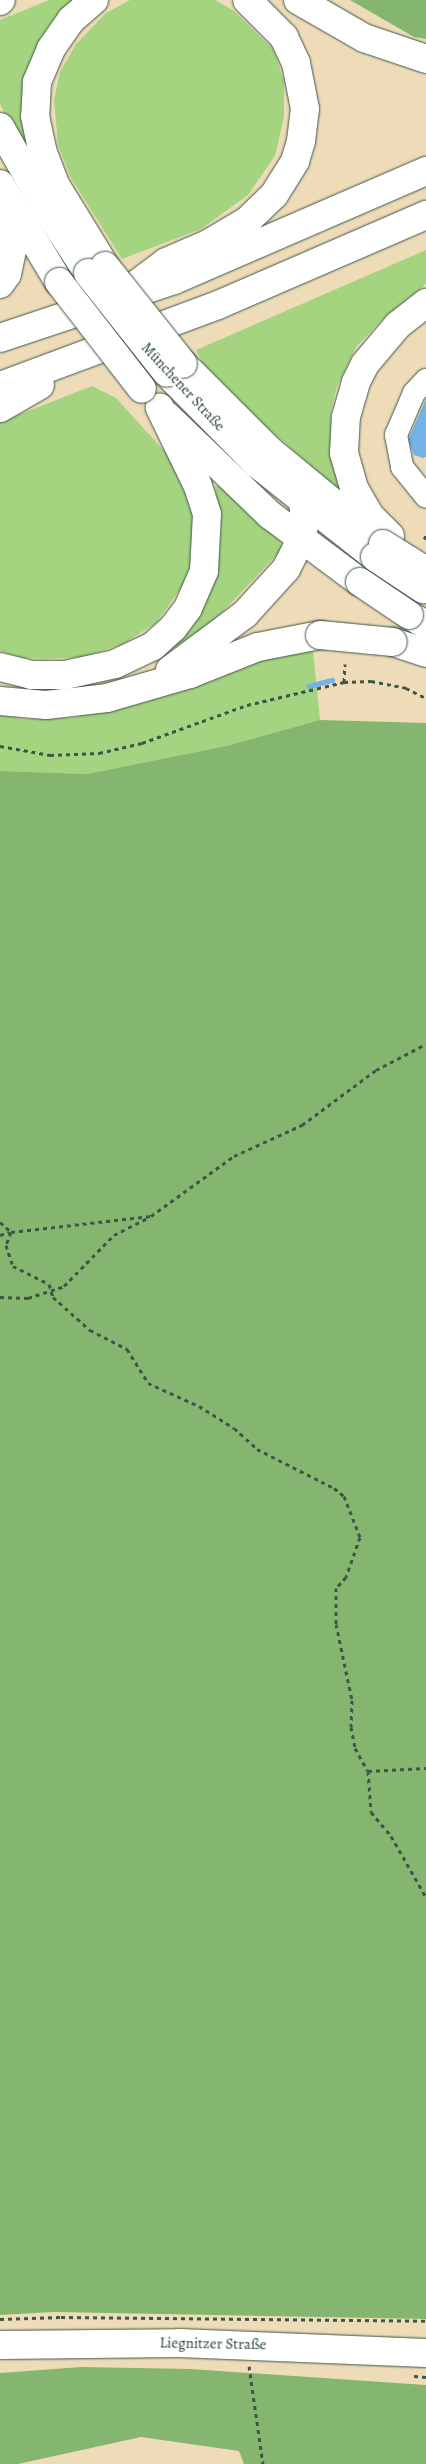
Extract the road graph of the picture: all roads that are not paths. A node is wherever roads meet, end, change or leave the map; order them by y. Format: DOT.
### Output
graph roads {
  1 [pos="94,0"];
  2 [pos="247,0"];
  3 [pos="298,0"];
  4 [pos="426,59"];
  5 [pos="0,127"];
  6 [pos="426,171"];
  7 [pos="4,191"];
  8 [pos="426,215"];
  9 [pos="96,269"];
  10 [pos="0,284"];
  11 [pos="120,297"];
  12 [pos="426,302"];
  13 [pos="0,338"];
  14 [pos="79,359"];
  15 [pos="175,368"];
  16 [pos="426,380"];
  17 [pos="0,386"];
  18 [pos="151,399"];
  19 [pos="0,408"];
  20 [pos="423,487"];
  21 [pos="303,502"];
  22 [pos="302,540"];
  23 [pos="383,546"];
  24 [pos="425,579"];
  25 [pos="418,620"];
  26 [pos="426,653"];
  27 [pos="0,667"];
  28 [pos="146,688"];
  29 [pos="0,701"];
  30 [pos="0,2345"];
  31 [pos="426,2353"];
  1 -- 9 [label="main road"];
  2 -- 11 [label="main road"];
  3 -- 4 [label="main road"];
  5 -- 9 [label="main road"];
  6 -- 11 [label="main road"];
  7 -- 10 [label="main road"];
  7 -- 18 [label="main road, Münchener Straße, bridge"];
  8 -- 14 [label="main road"];
  9 -- 15 [label="main road, bridge"];
  11 -- 13 [label="main road"];
  12 -- 23 [label="main road"];
  14 -- 17 [label="main road"];
  14 -- 19 [label="main road"];
  15 -- 21 [label="main road, Münchener Straße"];
  15 -- 23 [label="main road"];
  16 -- 20 [label="lane"];
  18 -- 22 [label="main road, Münchener Straße"];
  18 -- 27 [label="main road"];
  21 -- 22 [label="main road"];
  21 -- 23 [label="main road, Münchener Straße"];
  22 -- 25 [label="main road, Münchener Straße, bridge"];
  22 -- 28 [label="main road"];
  23 -- 24 [label="main road, bridge"];
  26 -- 28 [label="main road, bridge"];
  28 -- 29 [label="main road"];
  30 -- 31 [label="main road, Liegnitzer Straße"];
}
